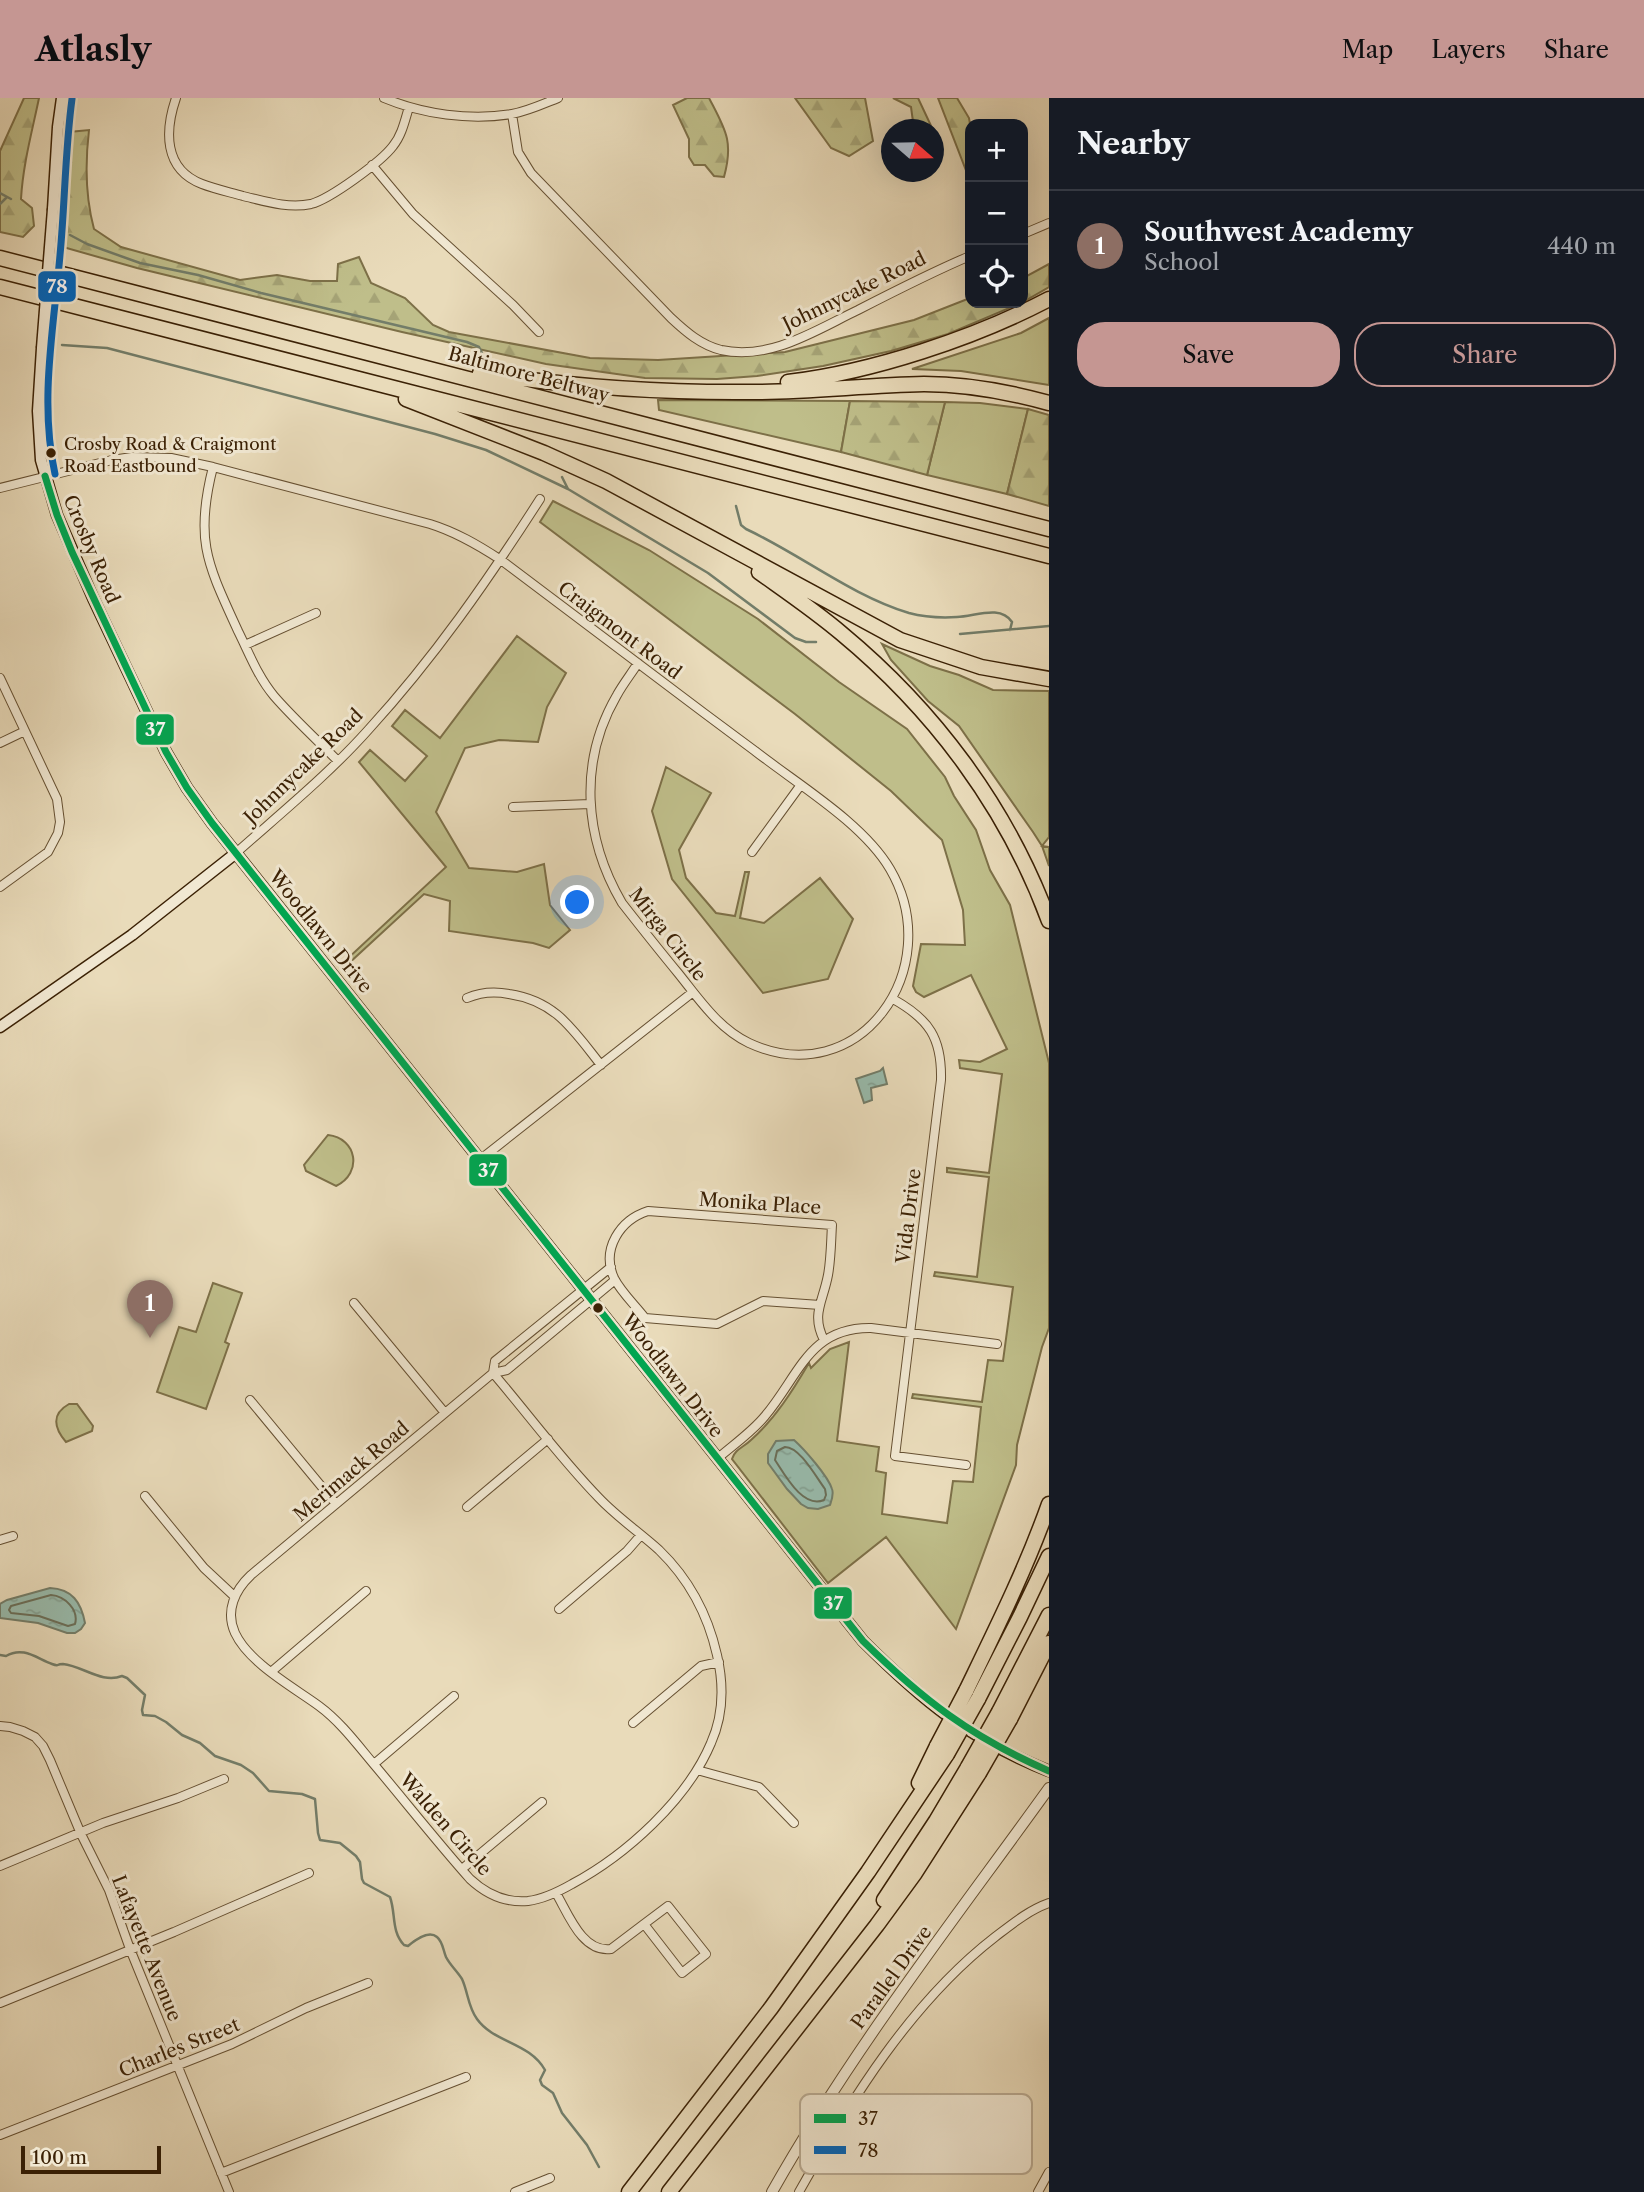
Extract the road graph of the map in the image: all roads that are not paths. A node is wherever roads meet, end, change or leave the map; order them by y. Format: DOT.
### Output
graph roads {
  1 [pos="62,98"];
  2 [pos="176,98"];
  3 [pos="384,98"];
  4 [pos="558,98"];
  5 [pos="409,107"];
  6 [pos="512,114"];
  7 [pos="372,165"];
  8 [pos="1049,223"];
  9 [pos="1028,232"];
  10 [pos="0,258"];
  11 [pos="965,258"];
  12 [pos="0,287"];
  13 [pos="1049,299"];
  14 [pos="539,332"];
  15 [pos="403,361"];
  16 [pos="333,372"];
  17 [pos="706,391"];
  18 [pos="1049,403"];
  19 [pos="214,467"];
  20 [pos="45,476"];
  21 [pos="0,488"];
  22 [pos="540,499"];
  23 [pos="1049,529"];
  24 [pos="704,533"];
  25 [pos="1049,556"];
  26 [pos="501,560"];
  27 [pos="316,613"];
  28 [pos="245,645"];
  29 [pos="638,663"];
  30 [pos="0,678"];
  31 [pos="1049,679"];
  32 [pos="24,731"];
  33 [pos="0,743"];
  34 [pos="338,761"];
  35 [pos="800,786"];
  36 [pos="590,804"];
  37 [pos="513,807"];
  38 [pos="751,852"];
  39 [pos="236,853"];
  40 [pos="0,887"];
  41 [pos="1049,921"];
  42 [pos="693,992"];
  43 [pos="467,998"];
  44 [pos="892,999"];
  45 [pos="0,1027"];
  46 [pos="751,1044"];
  47 [pos="601,1065"];
  48 [pos="481,1160"];
  49 [pos="613,1274"];
  50 [pos="583,1290"];
  51 [pos="591,1300"];
  52 [pos="354,1303"];
  53 [pos="820,1305"];
  54 [pos="909,1333"];
  55 [pos="824,1340"];
  56 [pos="997,1344"];
  57 [pos="493,1373"];
  58 [pos="250,1399"];
  59 [pos="445,1413"];
  60 [pos="548,1438"];
  61 [pos="717,1459"];
  62 [pos="966,1465"];
  63 [pos="145,1496"];
  64 [pos="336,1504"];
  65 [pos="1049,1504"];
  66 [pos="467,1507"];
  67 [pos="641,1535"];
  68 [pos="13,1536"];
  69 [pos="0,1540"];
  70 [pos="1049,1556"];
  71 [pos="366,1591"];
  72 [pos="234,1597"];
  73 [pos="559,1609"];
  74 [pos="1049,1615"];
  75 [pos="1049,1643"];
  76 [pos="719,1662"];
  77 [pos="271,1672"];
  78 [pos="972,1695"];
  79 [pos="454,1696"];
  80 [pos="1004,1716"];
  81 [pos="633,1723"];
  82 [pos="0,1726"];
  83 [pos="374,1764"];
  84 [pos="697,1770"];
  85 [pos="1049,1771"];
  86 [pos="224,1779"];
  87 [pos="1049,1788"];
  88 [pos="542,1801"];
  89 [pos="794,1824"];
  90 [pos="81,1833"];
  91 [pos="0,1866"];
  92 [pos="461,1869"];
  93 [pos="309,1874"];
  94 [pos="556,1893"];
  95 [pos="1049,1903"];
  96 [pos="643,1924"];
  97 [pos="130,1949"];
  98 [pos="368,1983"];
  99 [pos="0,2003"];
  100 [pos="178,2065"];
  101 [pos="466,2077"];
  102 [pos="831,2094"];
  103 [pos="860,2094"];
  104 [pos="0,2135"];
  105 [pos="800,2145"];
  106 [pos="1049,2172"];
  107 [pos="221,2173"];
  108 [pos="809,2174"];
  109 [pos="550,2178"];
  110 [pos="229,2192"];
  111 [pos="515,2192"];
  112 [pos="629,2192"];
  113 [pos="669,2192"];
  114 [pos="772,2192"];
  115 [pos="799,2192"];
  116 [pos="1038,2192"];
  1 -- 20 [label="main road, Crosby Road, bridge"];
  2 -- 7 [label="street"];
  3 -- 5 [label="street"];
  4 -- 6 [label="street"];
  5 -- 6 [label="street"];
  5 -- 7 [label="street"];
  6 -- 11 [label="street, Johnnycake Road"];
  7 -- 14 [label="street"];
  8 -- 9 [label="street"];
  10 -- 15 [label="highway, Baltimore Beltway"];
  12 -- 16 [label="highway"];
  13 -- 17 [label="highway"];
  15 -- 17 [label="highway"];
  15 -- 23 [label="highway, Baltimore Beltway"];
  16 -- 24 [label="highway"];
  16 -- 25 [label="highway"];
  17 -- 18 [label="highway"];
  19 -- 20 [label="street, Craigmont Road"];
  19 -- 26 [label="street, Craigmont Road"];
  19 -- 28 [label="street"];
  20 -- 21 [label="street, Craigmont Road"];
  20 -- 39 [label="main road, Crosby Road"];
  22 -- 26 [label="street, Johnnycake Road"];
  24 -- 31 [label="highway"];
  24 -- 41 [label="highway"];
  26 -- 29 [label="street, Craigmont Road"];
  26 -- 34 [label="street, Johnnycake Road"];
  27 -- 28 [label="street"];
  28 -- 34 [label="street"];
  29 -- 35 [label="street, Craigmont Road"];
  29 -- 36 [label="street, Mirga Circle"];
  30 -- 32 [label="street"];
  32 -- 33 [label="street"];
  32 -- 40 [label="street"];
  34 -- 39 [label="street, Johnnycake Road"];
  35 -- 38 [label="street"];
  35 -- 44 [label="street, Craigmont Road"];
  36 -- 37 [label="street"];
  36 -- 42 [label="street, Mirga Circle"];
  39 -- 45 [label="main road, Johnnycake Road"];
  39 -- 48 [label="main road, Woodlawn Drive"];
  42 -- 46 [label="street, Mirga Circle"];
  42 -- 47 [label="street"];
  43 -- 47 [label="street"];
  44 -- 46 [label="street, Craigmont Road"];
  44 -- 54 [label="street, Vida Drive"];
  47 -- 48 [label="street"];
  48 -- 50 [label="main road, Woodlawn Drive"];
  49 -- 50 [label="street, Merimack Road"];
  49 -- 51 [label="street, Merimack Road"];
  49 -- 53 [label="street"];
  49 -- 53 [label="street, Monika Place"];
  50 -- 51 [label="main road, Woodlawn Drive"];
  50 -- 57 [label="street, Merimack Road"];
  51 -- 57 [label="street, Merimack Road"];
  51 -- 61 [label="main road, Woodlawn Drive"];
  52 -- 59 [label="street"];
  53 -- 55 [label="street, Monika Place"];
  54 -- 55 [label="street"];
  54 -- 56 [label="street"];
  54 -- 62 [label="street, Vida Drive"];
  55 -- 61 [label="street"];
  57 -- 59 [label="street, Merimack Road"];
  57 -- 60 [label="street, Walden Circle"];
  58 -- 64 [label="street"];
  59 -- 64 [label="street, Merimack Road"];
  60 -- 66 [label="street"];
  60 -- 67 [label="street, Walden Circle"];
  61 -- 85 [label="main road, Woodlawn Drive"];
  63 -- 72 [label="street"];
  64 -- 72 [label="street, Merimack Road"];
  65 -- 78 [label="highway"];
  67 -- 73 [label="street"];
  67 -- 76 [label="street, Walden Circle"];
  68 -- 69 [label="street"];
  70 -- 78 [label="highway"];
  71 -- 77 [label="street"];
  72 -- 77 [label="street, Walden Circle"];
  74 -- 80 [label="highway"];
  75 -- 80 [label="highway"];
  76 -- 81 [label="street"];
  76 -- 84 [label="street, Walden Circle"];
  77 -- 83 [label="street, Walden Circle"];
  78 -- 112 [label="highway, bridge"];
  79 -- 83 [label="street"];
  80 -- 113 [label="highway, bridge"];
  82 -- 90 [label="street, Lafayette Avenue"];
  83 -- 92 [label="street, Walden Circle"];
  84 -- 89 [label="street"];
  84 -- 94 [label="street, Walden Circle"];
  86 -- 90 [label="street"];
  87 -- 102 [label="street, Parallel Drive"];
  88 -- 92 [label="street"];
  90 -- 91 [label="street"];
  90 -- 97 [label="street, Lafayette Avenue"];
  92 -- 94 [label="street, Walden Circle"];
  93 -- 97 [label="street"];
  94 -- 96 [label="street"];
  95 -- 103 [label="street"];
  96 -- 96 [label="street"];
  97 -- 99 [label="street"];
  97 -- 100 [label="street, Lafayette Avenue"];
  98 -- 100 [label="street, Charles Street"];
  100 -- 104 [label="street, Charles Street"];
  100 -- 107 [label="street, Lafayette Avenue"];
  101 -- 107 [label="street"];
  105 -- 114 [label="street, Parallel Drive"];
  106 -- 116 [label="street"];
  107 -- 110 [label="street, Lafayette Avenue"];
  108 -- 115 [label="street"];
  109 -- 111 [label="street"];
}
